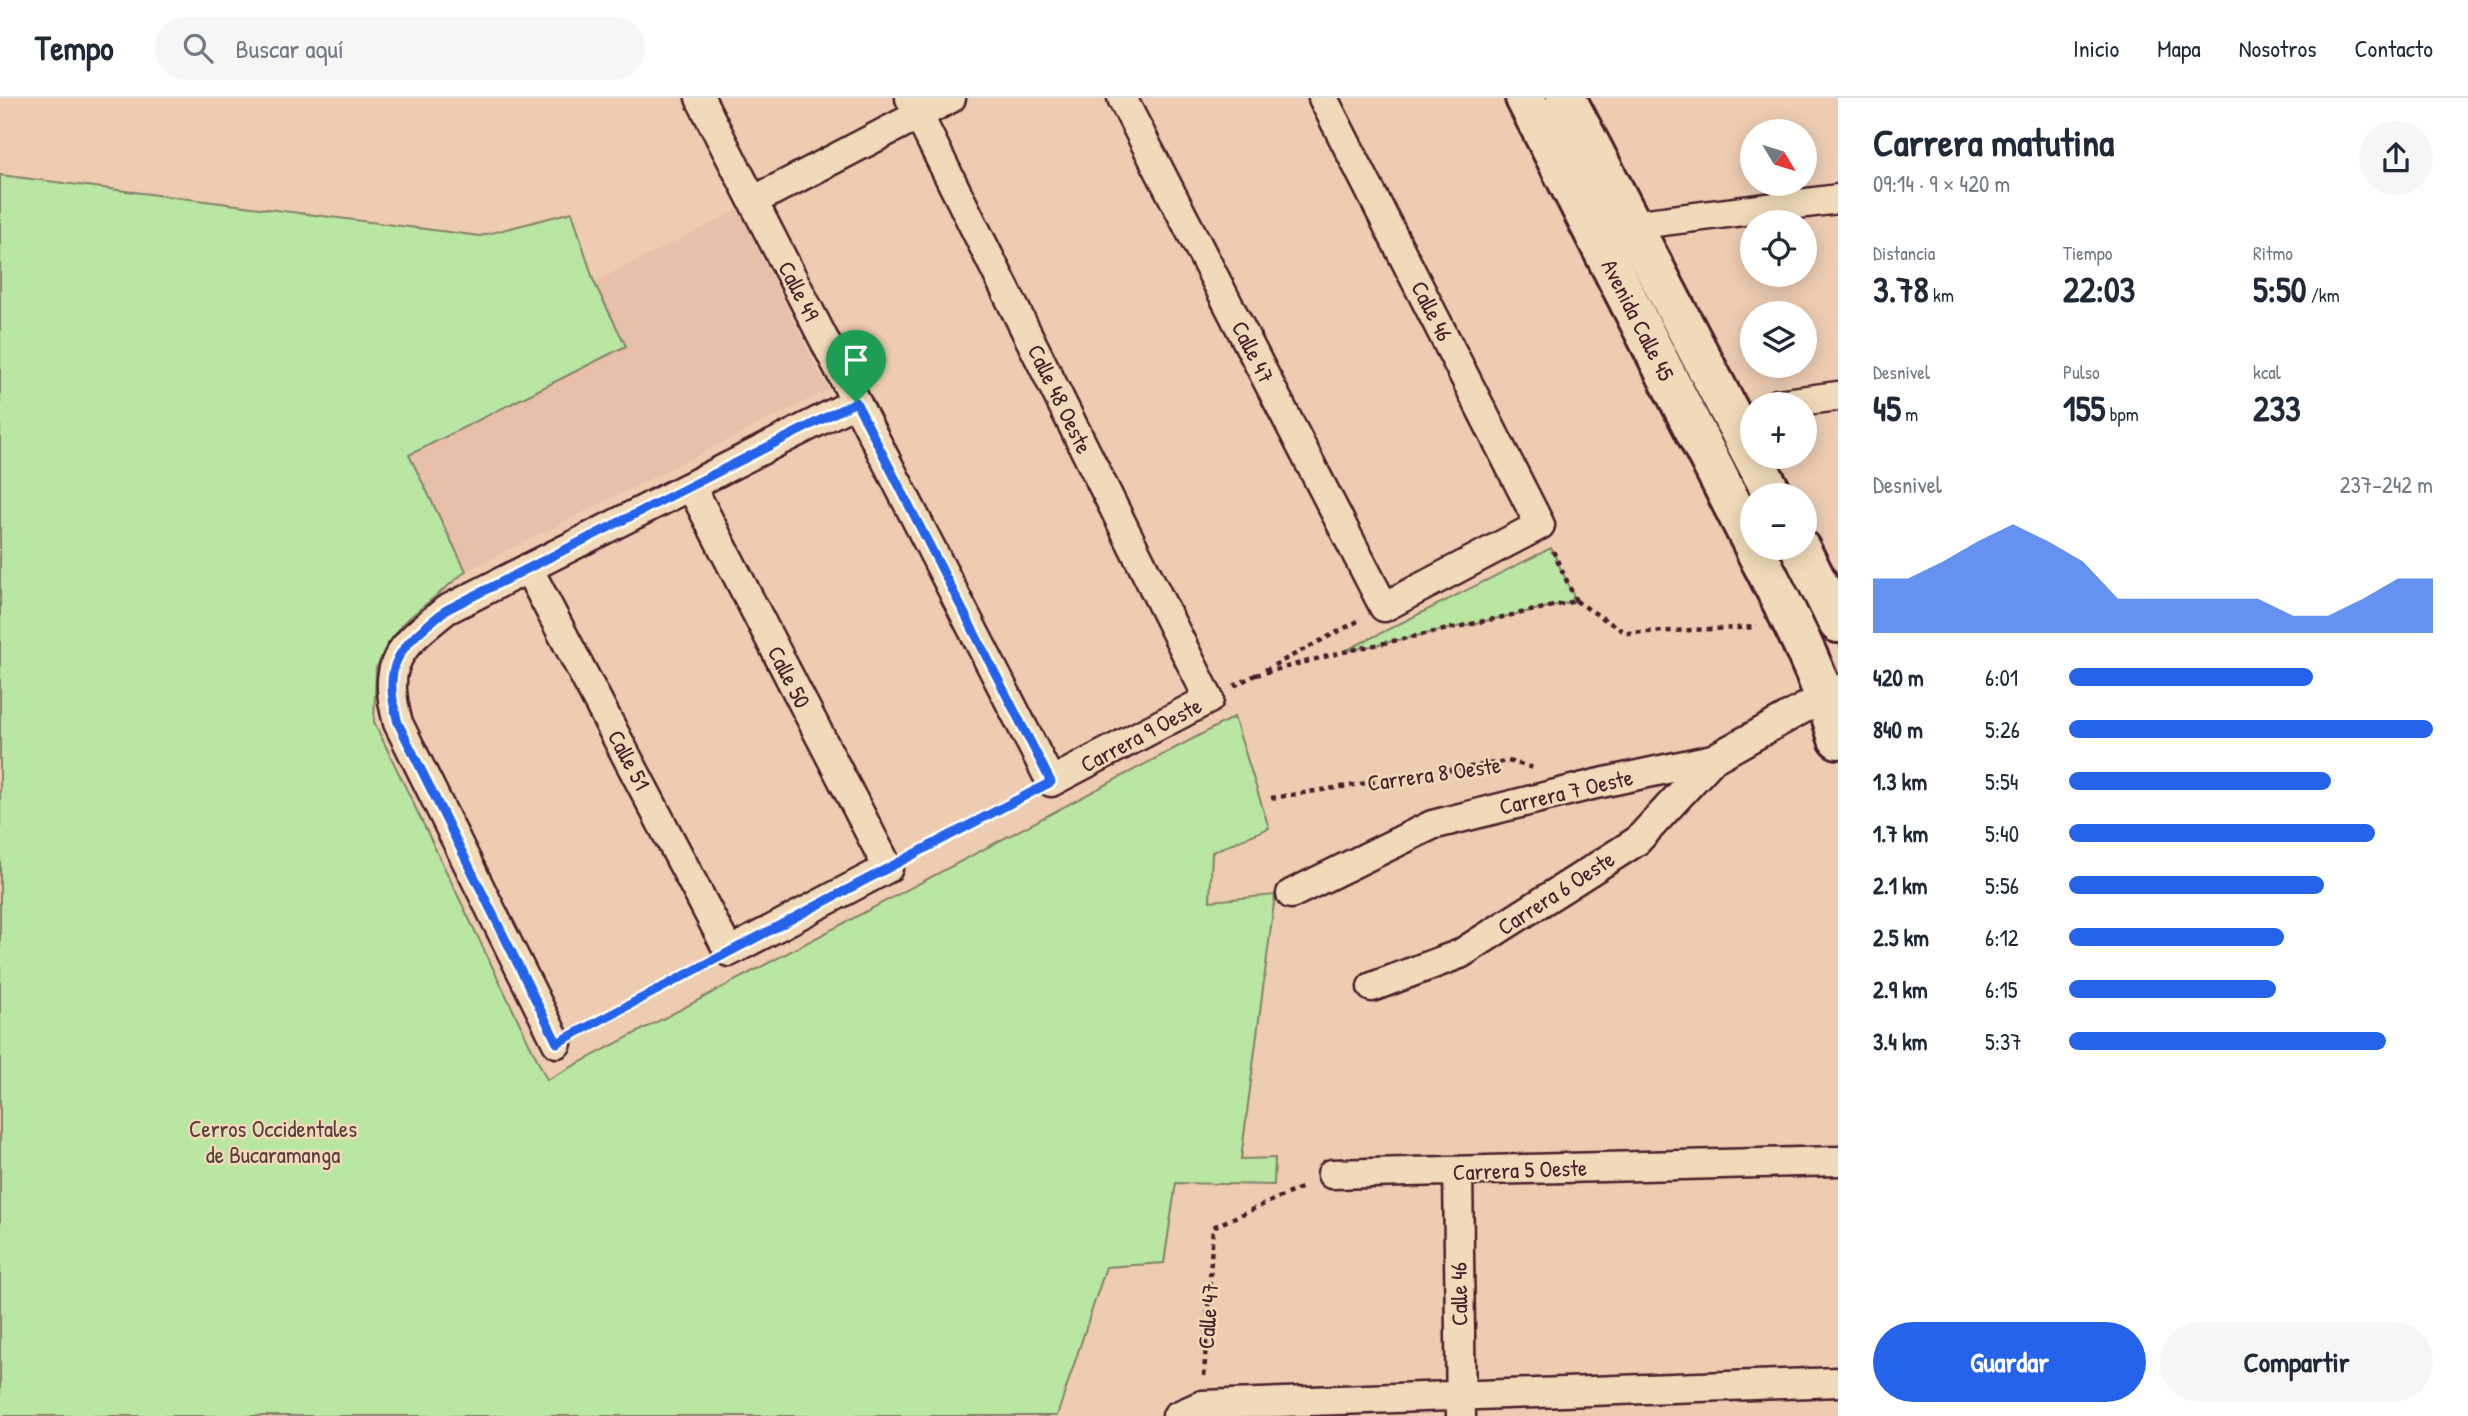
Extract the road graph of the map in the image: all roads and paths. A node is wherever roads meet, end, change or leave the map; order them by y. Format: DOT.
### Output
graph roads {
  1 [pos="700,98"];
  2 [pos="951,98"];
  3 [pos="1122,98"];
  4 [pos="1323,98"];
  5 [pos="1525,98"];
  6 [pos="1566,98"];
  7 [pos="915,106"];
  8 [pos="1838,199"];
  9 [pos="753,201"];
  10 [pos="1632,225"];
  11 [pos="1838,396"];
  12 [pos="1817,399"];
  13 [pos="856,402"];
  14 [pos="1740,409"];
  15 [pos="1687,417"];
  16 [pos="691,485"];
  17 [pos="1740,520"];
  18 [pos="1540,524"];
  19 [pos="1760,560"];
  20 [pos="1809,560"];
  21 [pos="528,568"];
  22 [pos="1830,586"];
  23 [pos="1576,601"];
  24 [pos="1384,607"];
  25 [pos="1838,622"];
  26 [pos="1793,625"];
  27 [pos="1256,674"];
  28 [pos="1831,693"];
  29 [pos="1209,699"];
  30 [pos="1838,739"];
  31 [pos="1713,759"];
  32 [pos="1546,771"];
  33 [pos="1051,782"];
  34 [pos="1271,798"];
  35 [pos="888,868"];
  36 [pos="1291,894"];
  37 [pos="729,952"];
  38 [pos="1372,987"];
  39 [pos="557,1043"];
  40 [pos="1838,1161"];
  41 [pos="1458,1171"];
  42 [pos="1332,1174"];
  43 [pos="1838,1382"];
  44 [pos="1461,1406"];
  45 [pos="1190,1411"];
  1 -- 9 [label="street, Calle 49"];
  2 -- 7 [label="street"];
  3 -- 24 [label="street, Calle 47"];
  4 -- 18 [label="street, Calle 46"];
  5 -- 15 [label="main road, Avenida Calle 45"];
  6 -- 10 [label="main road, Avenida Calle 45"];
  7 -- 9 [label="street"];
  7 -- 29 [label="street, Calle 48 Oeste"];
  8 -- 10 [label="street"];
  9 -- 13 [label="street, Calle 49"];
  10 -- 14 [label="main road, Avenida Calle 45"];
  11 -- 12 [label="street"];
  13 -- 16 [label="street"];
  13 -- 33 [label="street, Calle 49"];
  14 -- 15 [label="street"];
  15 -- 17 [label="main road, Avenida Calle 45"];
  16 -- 21 [label="street"];
  16 -- 35 [label="street, Calle 50"];
  18 -- 23 [label="path"];
  18 -- 24 [label="street"];
  19 -- 26 [label="main road"];
  20 -- 22 [label="main road"];
  21 -- 37 [label="street, Calle 51"];
  21 -- 39 [label="street"];
  22 -- 25 [label="main road"];
  23 -- 26 [label="path"];
  23 -- 27 [label="path"];
  24 -- 27 [label="path, Carrera 9 Oeste"];
  26 -- 28 [label="main road"];
  27 -- 29 [label="path, Carrera 9 Oeste"];
  28 -- 30 [label="main road"];
  28 -- 31 [label="street, Carrera 7 Oeste"];
  29 -- 33 [label="street, Carrera 9 Oeste"];
  31 -- 36 [label="street, Carrera 7 Oeste"];
  31 -- 38 [label="street, Carrera 6 Oeste"];
  32 -- 34 [label="path, Carrera 8 Oeste"];
  33 -- 35 [label="path"];
  35 -- 37 [label="street"];
  37 -- 39 [label="path"];
  40 -- 41 [label="street, Carrera 5 Oeste"];
  41 -- 42 [label="street, Carrera 5 Oeste"];
  41 -- 44 [label="street, Calle 46"];
  42 -- 45 [label="path, Calle 47"];
  43 -- 44 [label="street"];
  44 -- 45 [label="street"];
}
